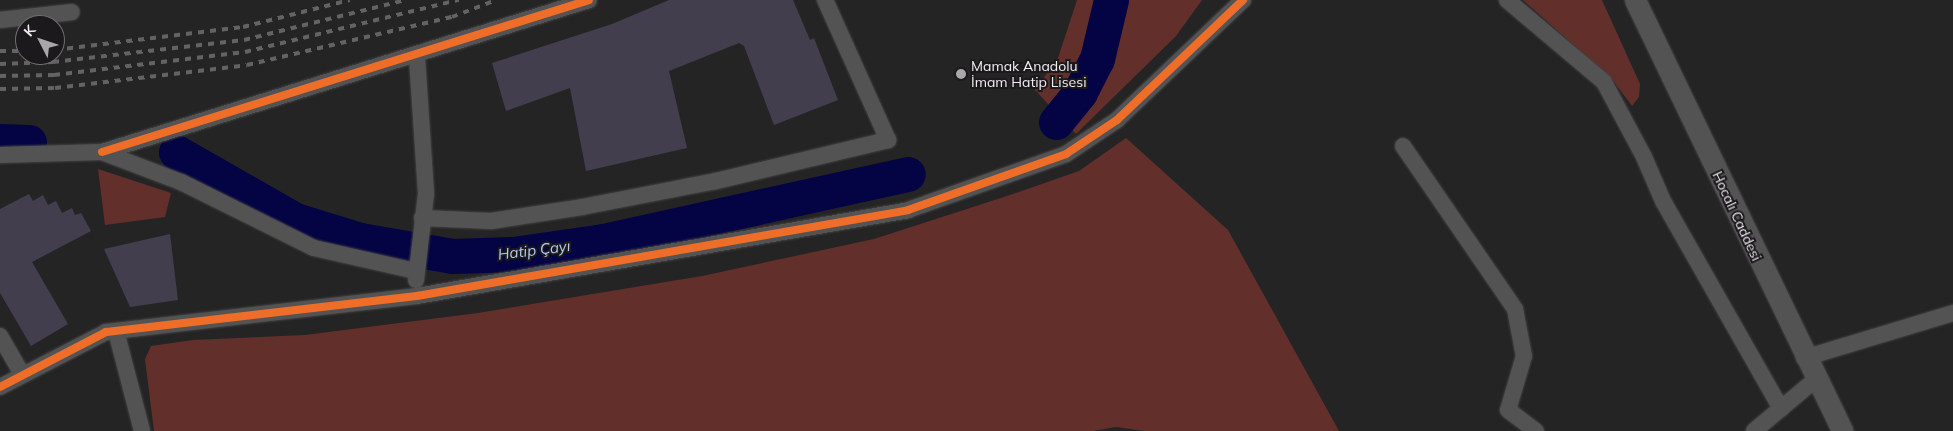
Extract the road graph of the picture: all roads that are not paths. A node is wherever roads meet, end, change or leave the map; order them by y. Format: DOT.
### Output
graph roads {
  1 [pos="589,0"];
  2 [pos="825,0"];
  3 [pos="1243,0"];
  4 [pos="1507,0"];
  5 [pos="1635,0"];
  6 [pos="72,12"];
  7 [pos="0,20"];
  8 [pos="417,56"];
  9 [pos="1403,146"];
  10 [pos="102,152"];
  11 [pos="0,155"];
  12 [pos="421,225"];
  13 [pos="416,265"];
  14 [pos="417,296"];
  15 [pos="1953,313"];
  16 [pos="116,331"];
  17 [pos="0,336"];
  18 [pos="1804,358"];
  19 [pos="22,374"];
  20 [pos="1815,380"];
  21 [pos="0,387"];
  22 [pos="1781,408"];
  23 [pos="142,431"];
  24 [pos="1536,431"];
  25 [pos="1754,431"];
  26 [pos="1842,431"];
  1 -- 8 [label="street"];
  2 -- 12 [label="street"];
  3 -- 14 [label="street"];
  4 -- 22 [label="street"];
  5 -- 18 [label="street, Hocalı Caddesi"];
  6 -- 7 [label="street"];
  8 -- 10 [label="street"];
  8 -- 12 [label="street"];
  9 -- 24 [label="street"];
  10 -- 11 [label="street"];
  10 -- 13 [label="street"];
  12 -- 13 [label="street"];
  13 -- 14 [label="street"];
  14 -- 16 [label="street"];
  15 -- 18 [label="street"];
  16 -- 19 [label="street"];
  16 -- 23 [label="street"];
  17 -- 19 [label="street"];
  18 -- 20 [label="street, Hocalı Caddesi"];
  19 -- 21 [label="street"];
  20 -- 22 [label="street"];
  20 -- 26 [label="street, Hocalı Caddesi"];
  22 -- 25 [label="street"];
}
